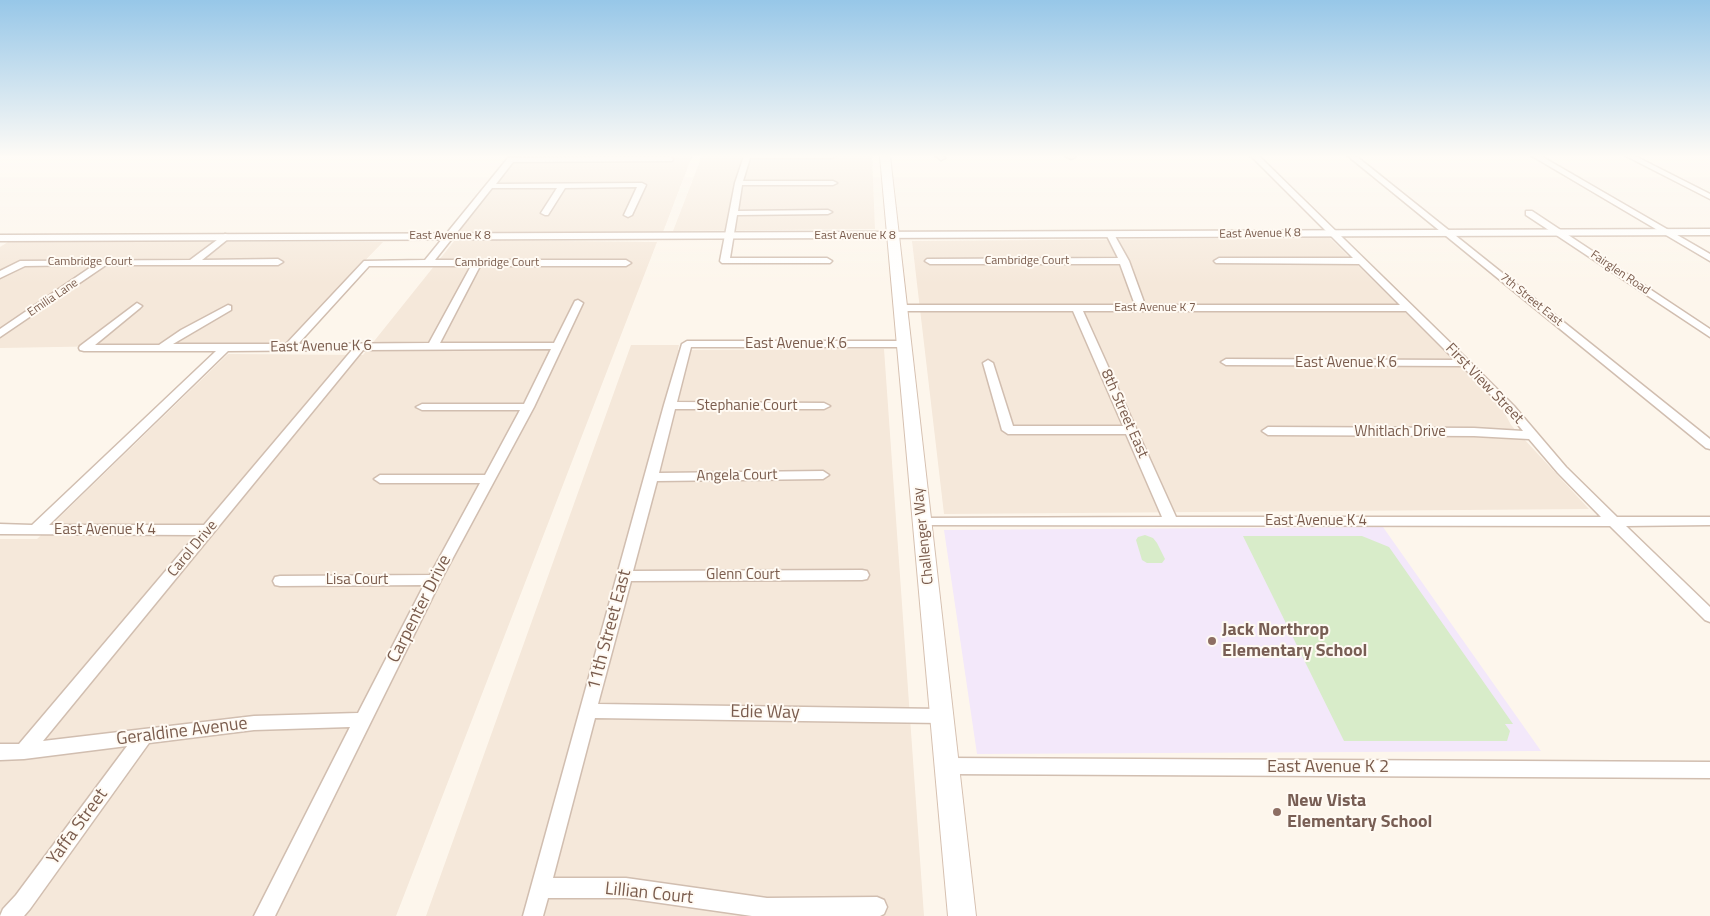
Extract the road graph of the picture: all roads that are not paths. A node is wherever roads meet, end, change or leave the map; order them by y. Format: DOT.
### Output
graph roads {
  1 [pos="480,199"];
  2 [pos="554,199"];
  3 [pos="636,199"];
  4 [pos="737,199"];
  5 [pos="889,199"];
  6 [pos="1297,199"];
  7 [pos="1405,199"];
  8 [pos="1608,199"];
  9 [pos="828,212"];
  10 [pos="545,213"];
  11 [pos="735,213"];
  12 [pos="1529,213"];
  13 [pos="628,215"];
  14 [pos="1710,232"];
  15 [pos="1448,233"];
  16 [pos="1559,233"];
  17 [pos="1666,233"];
  18 [pos="1332,234"];
  19 [pos="730,235"];
  20 [pos="450,236"];
  21 [pos="893,236"];
  22 [pos="1111,236"];
  23 [pos="225,237"];
  24 [pos="1,238"];
  25 [pos="1710,258"];
  26 [pos="827,261"];
  27 [pos="930,261"];
  28 [pos="1124,261"];
  29 [pos="1219,261"];
  30 [pos="1362,261"];
  31 [pos="105,262"];
  32 [pos="193,262"];
  33 [pos="278,262"];
  34 [pos="428,263"];
  35 [pos="477,263"];
  36 [pos="626,263"];
  37 [pos="0,275"];
  38 [pos="578,303"];
  39 [pos="137,306"];
  40 [pos="228,308"];
  41 [pos="902,308"];
  42 [pos="1077,308"];
  43 [pos="1141,308"];
  44 [pos="1408,308"];
  45 [pos="0,334"];
  46 [pos="1710,334"];
  47 [pos="687,344"];
  48 [pos="905,344"];
  49 [pos="433,346"];
  50 [pos="558,346"];
  51 [pos="360,347"];
  52 [pos="160,348"];
  53 [pos="225,348"];
  54 [pos="289,348"];
  55 [pos="988,362"];
  56 [pos="1226,362"];
  57 [pos="1465,363"];
  58 [pos="670,405"];
  59 [pos="528,406"];
  60 [pos="824,406"];
  61 [pos="422,407"];
  62 [pos="1132,430"];
  63 [pos="1268,432"];
  64 [pos="1531,435"];
  65 [pos="1710,445"];
  66 [pos="823,475"];
  67 [pos="651,477"];
  68 [pos="380,479"];
  69 [pos="487,479"];
  70 [pos="1170,520"];
  71 [pos="1710,521"];
  72 [pos="923,522"];
  73 [pos="1615,522"];
  74 [pos="0,529"];
  75 [pos="36,530"];
  76 [pos="210,530"];
  77 [pos="862,575"];
  78 [pos="625,576"];
  79 [pos="434,580"];
  80 [pos="280,581"];
  81 [pos="1710,616"];
  82 [pos="588,711"];
  83 [pos="941,716"];
  84 [pos="364,720"];
  85 [pos="144,736"];
  86 [pos="24,751"];
  87 [pos="0,752"];
  88 [pos="947,766"];
  89 [pos="1710,770"];
  90 [pos="541,888"];
  91 [pos="877,907"];
  92 [pos="10,916"];
  93 [pos="264,916"];
  94 [pos="533,916"];
  95 [pos="962,916"];
  1 -- 20 [label="street"];
  2 -- 10 [label="street"];
  3 -- 13 [label="street"];
  4 -- 11 [label="street"];
  5 -- 21 [label="main road, Challenger Way"];
  6 -- 18 [label="street, First View Street"];
  7 -- 15 [label="street, 7th Street East"];
  8 -- 17 [label="street"];
  9 -- 11 [label="street"];
  11 -- 19 [label="street"];
  12 -- 16 [label="street, Fairglen Road"];
  14 -- 17 [label="street, East Avenue K 8"];
  15 -- 16 [label="street, East Avenue K 8"];
  15 -- 18 [label="street, East Avenue K 8"];
  15 -- 65 [label="street, 7th Street East"];
  16 -- 17 [label="street, East Avenue K 8"];
  16 -- 46 [label="street, Fairglen Road"];
  17 -- 25 [label="street"];
  18 -- 22 [label="street, East Avenue K 8"];
  18 -- 30 [label="street, First View Street"];
  19 -- 20 [label="street, East Avenue K 8"];
  19 -- 21 [label="street, East Avenue K 8"];
  19 -- 26 [label="street"];
  20 -- 23 [label="street, East Avenue K 8"];
  20 -- 34 [label="street"];
  21 -- 22 [label="street, East Avenue K 8"];
  21 -- 41 [label="main road, Challenger Way"];
  22 -- 28 [label="street"];
  23 -- 24 [label="street, East Avenue K 8"];
  23 -- 32 [label="street"];
  27 -- 28 [label="street, Cambridge Court"];
  28 -- 43 [label="street"];
  29 -- 30 [label="street"];
  30 -- 44 [label="street, First View Street"];
  31 -- 32 [label="street, Cambridge Court"];
  31 -- 37 [label="street, Cambridge Court"];
  31 -- 45 [label="street, Emilia Lane"];
  32 -- 33 [label="street, Cambridge Court"];
  34 -- 35 [label="street, Cambridge Court"];
  34 -- 54 [label="street, Cambridge Court"];
  35 -- 36 [label="street, Cambridge Court"];
  35 -- 49 [label="street"];
  38 -- 50 [label="street, Carpenter Drive"];
  39 -- 52 [label="street, East Avenue K 6"];
  40 -- 52 [label="street"];
  41 -- 42 [label="street, East Avenue K 7"];
  41 -- 48 [label="main road, Challenger Way"];
  42 -- 43 [label="street, East Avenue K 7"];
  42 -- 62 [label="street, 8th Street East"];
  43 -- 44 [label="street, East Avenue K 7"];
  44 -- 57 [label="street, First View Street"];
  47 -- 48 [label="street, East Avenue K 6"];
  47 -- 58 [label="street, 11th Street East"];
  48 -- 72 [label="main road, Challenger Way"];
  49 -- 50 [label="street, East Avenue K 6"];
  49 -- 51 [label="street, East Avenue K 6"];
  50 -- 59 [label="street, Carpenter Drive"];
  51 -- 54 [label="street, East Avenue K 6"];
  51 -- 76 [label="street, Carol Drive"];
  52 -- 53 [label="street, East Avenue K 6"];
  53 -- 54 [label="street, East Avenue K 6"];
  53 -- 75 [label="street"];
  55 -- 62 [label="street"];
  56 -- 57 [label="street, East Avenue K 6"];
  57 -- 64 [label="street, First View Street"];
  58 -- 60 [label="street, Stephanie Court"];
  58 -- 67 [label="street, 11th Street East"];
  59 -- 61 [label="street"];
  59 -- 69 [label="street, Carpenter Drive"];
  62 -- 70 [label="street, 8th Street East"];
  63 -- 64 [label="street, Whitlach Drive"];
  64 -- 73 [label="street, First View Street"];
  66 -- 67 [label="street, Angela Court"];
  67 -- 78 [label="street, 11th Street East"];
  68 -- 69 [label="street"];
  69 -- 79 [label="street, Carpenter Drive"];
  70 -- 72 [label="street, East Avenue K 4"];
  70 -- 73 [label="street, East Avenue K 4"];
  71 -- 73 [label="street, East Avenue K 4"];
  72 -- 83 [label="main road, Challenger Way"];
  73 -- 81 [label="street, First View Street"];
  74 -- 75 [label="street, East Avenue K 4"];
  75 -- 76 [label="street, East Avenue K 4"];
  76 -- 86 [label="street, Carol Drive"];
  77 -- 78 [label="street, Glenn Court"];
  78 -- 82 [label="street, 11th Street East"];
  79 -- 80 [label="street, Lisa Court"];
  79 -- 84 [label="street, Carpenter Drive"];
  82 -- 83 [label="street, Edie Way"];
  82 -- 90 [label="street, 11th Street East"];
  83 -- 88 [label="main road, Challenger Way"];
  84 -- 85 [label="street, Geraldine Avenue"];
  84 -- 93 [label="street, Carpenter Drive"];
  85 -- 86 [label="street, Geraldine Avenue"];
  85 -- 92 [label="street, Yaffa Street"];
  86 -- 87 [label="street, Geraldine Avenue"];
  88 -- 89 [label="street, East Avenue K 2"];
  88 -- 95 [label="main road, Challenger Way"];
  90 -- 91 [label="street, Lillian Court"];
  90 -- 94 [label="street, 11th Street East"];
}
